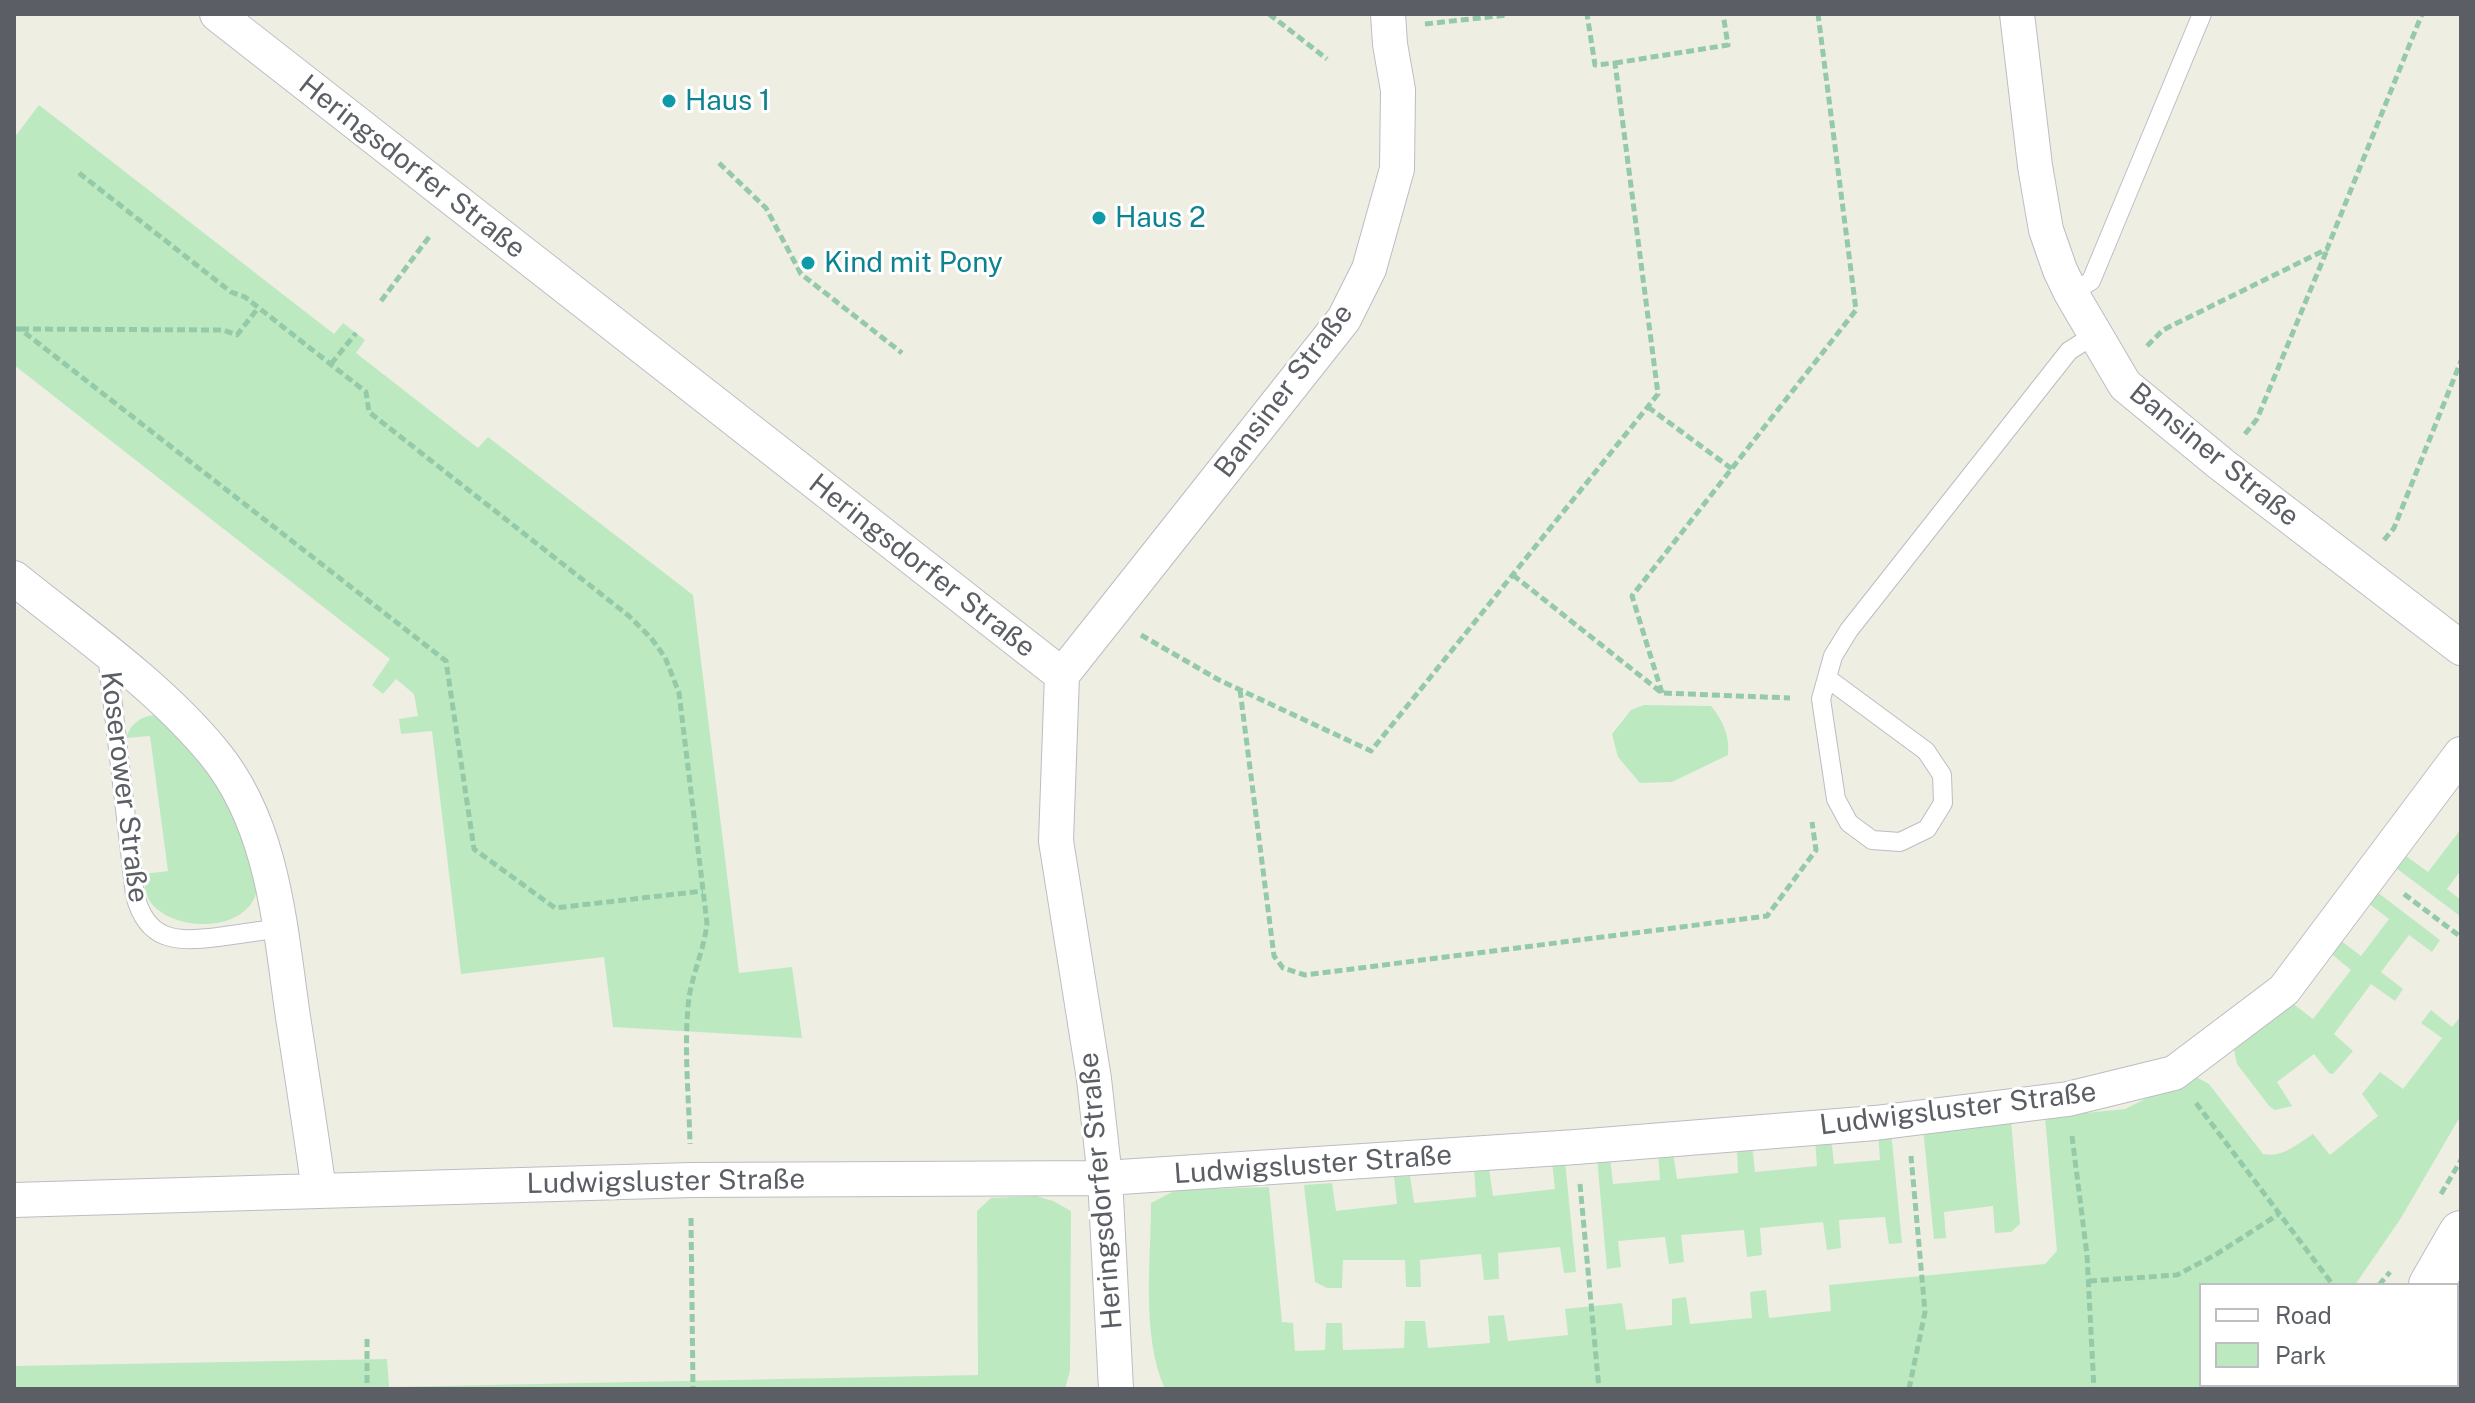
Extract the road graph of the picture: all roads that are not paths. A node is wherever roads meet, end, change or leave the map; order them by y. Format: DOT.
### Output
graph roads {
  1 [pos="217,14"];
  2 [pos="2017,14"];
  3 [pos="2202,14"];
  4 [pos="1388,21"];
  5 [pos="2071,293"];
  6 [pos="2094,335"];
  7 [pos="14,578"];
  8 [pos="2461,648"];
  9 [pos="107,654"];
  10 [pos="1062,675"];
  11 [pos="1827,678"];
  12 [pos="2461,754"];
  13 [pos="281,928"];
  14 [pos="1105,1178"];
  15 [pos="319,1191"];
  16 [pos="14,1200"];
  17 [pos="2461,1233"];
  18 [pos="2432,1283"];
  19 [pos="1116,1389"];
  1 -- 10 [label="street, Heringsdorfer Straße"];
  2 -- 5 [label="street, Bansiner Straße"];
  3 -- 5 [label="lane"];
  4 -- 10 [label="street, Bansiner Straße"];
  5 -- 6 [label="street, Bansiner Straße"];
  6 -- 8 [label="street, Bansiner Straße"];
  6 -- 11 [label="lane"];
  7 -- 9 [label="street, Koserower Straße"];
  9 -- 13 [label="street, Koserower Straße"];
  9 -- 13 [label="lane, Koserower Straße"];
  10 -- 14 [label="street, Heringsdorfer Straße"];
  11 -- 11 [label="lane"];
  12 -- 14 [label="street, Ludwigsluster Straße"];
  13 -- 15 [label="street, Koserower Straße"];
  14 -- 15 [label="street, Ludwigsluster Straße"];
  14 -- 19 [label="street, Heringsdorfer Straße"];
  15 -- 16 [label="street, Ludwigsluster Straße"];
  17 -- 18 [label="main road"];
}
